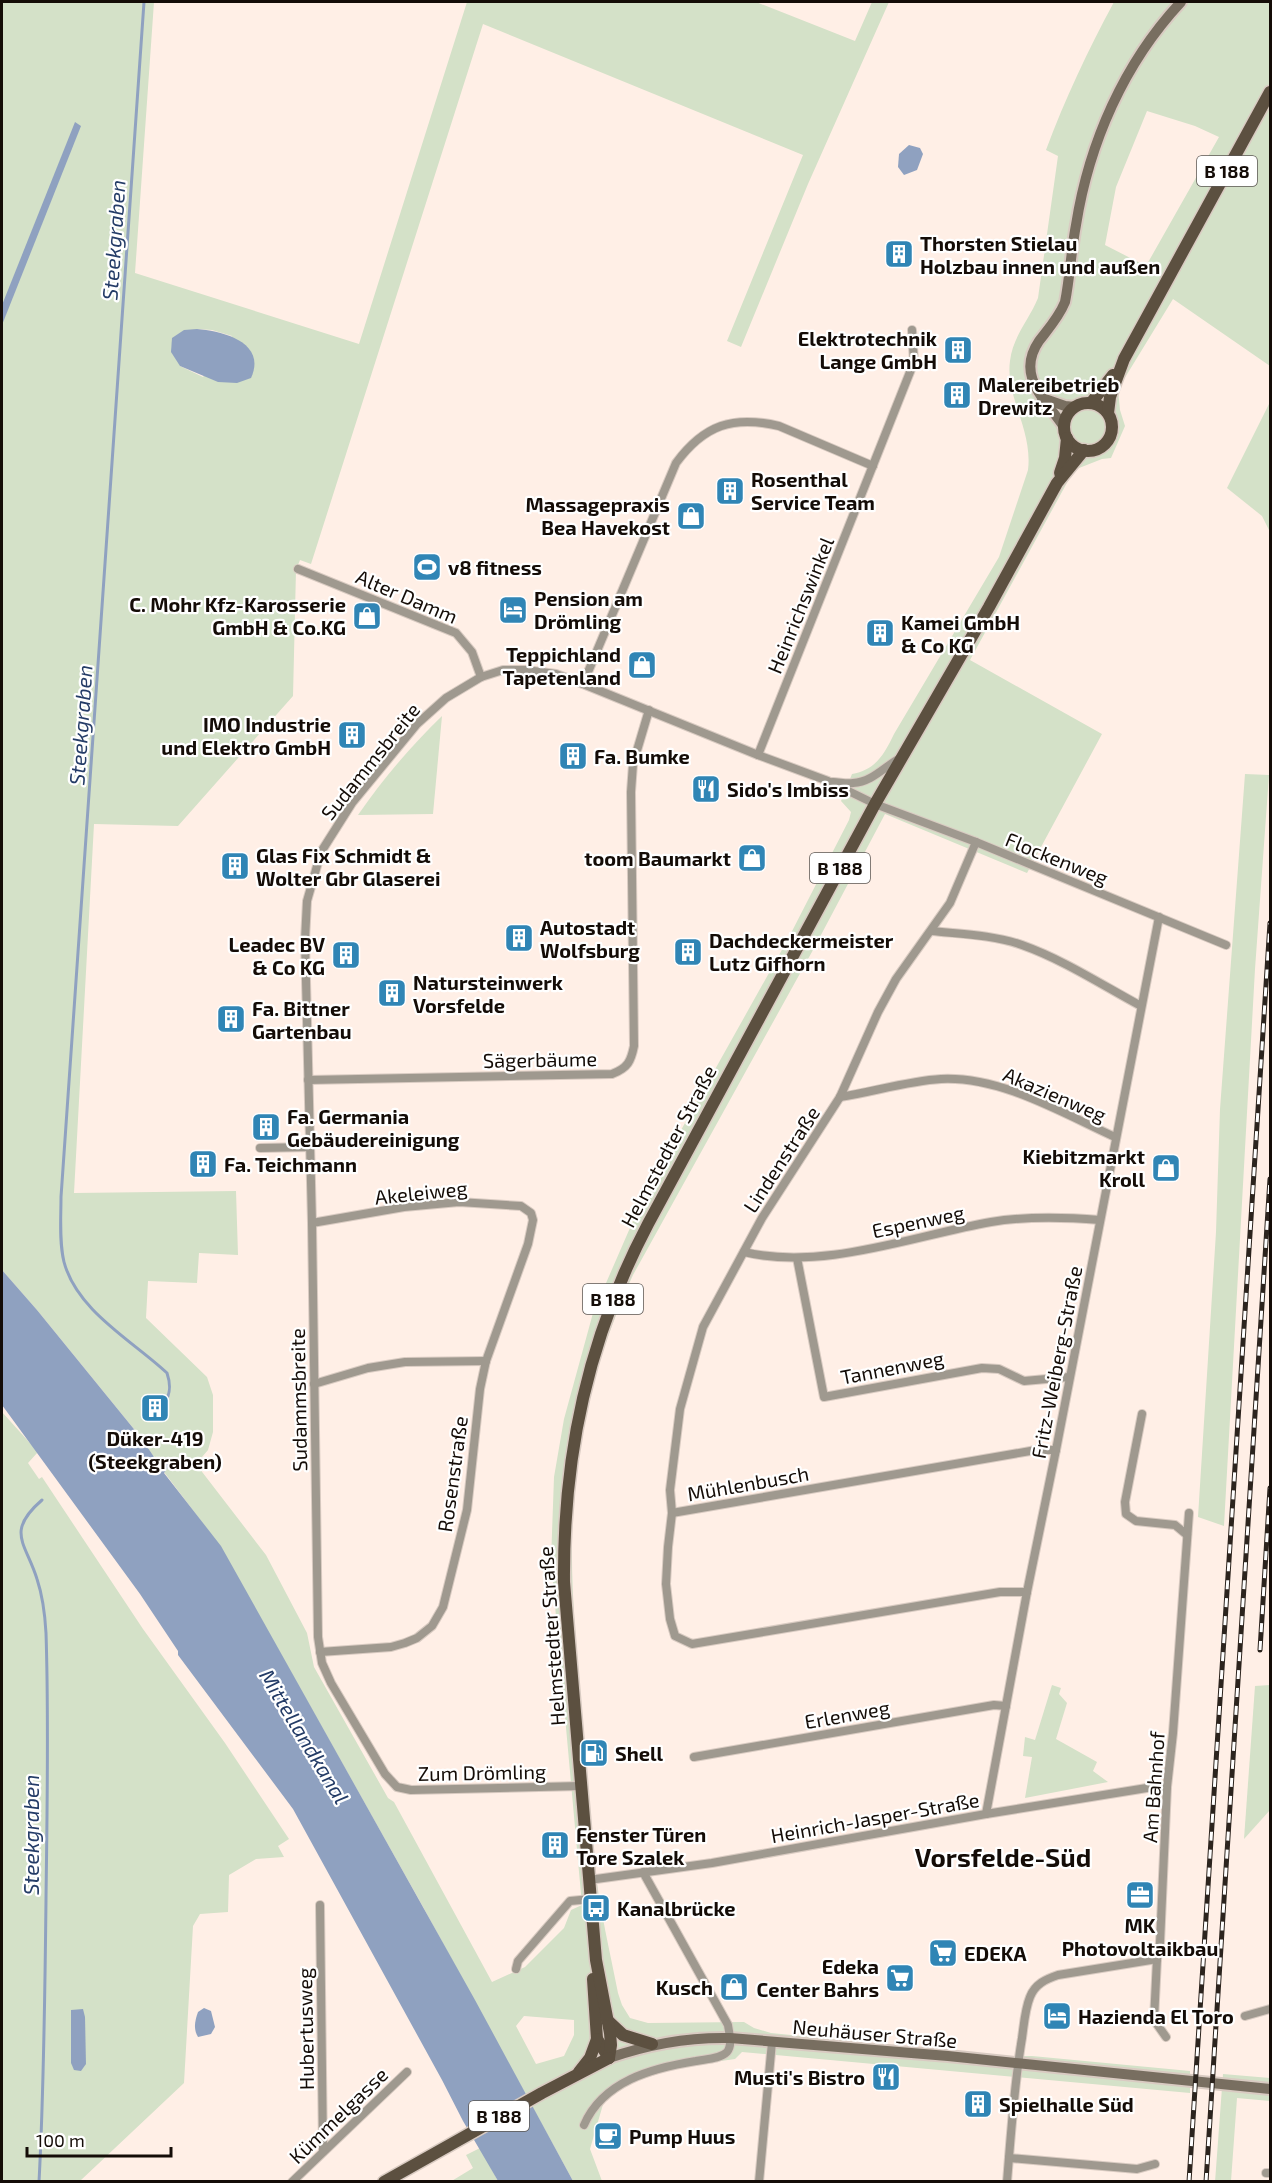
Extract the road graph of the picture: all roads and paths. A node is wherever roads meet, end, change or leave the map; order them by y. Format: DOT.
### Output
graph roads {
  1 [pos="1181,2"];
  2 [pos="1270,92"];
  3 [pos="912,330"];
  4 [pos="1124,359"];
  5 [pos="1042,398"];
  6 [pos="1091,403"];
  7 [pos="1075,406"];
  8 [pos="1107,413"];
  9 [pos="1066,433"];
  10 [pos="1084,450"];
  11 [pos="873,466"];
  12 [pos="1057,483"];
  13 [pos="298,569"];
  14 [pos="481,677"];
  15 [pos="584,684"];
  16 [pos="649,710"];
  17 [pos="758,756"];
  18 [pos="901,757"];
  19 [pos="828,781"];
  20 [pos="875,804"];
  21 [pos="975,842"];
  22 [pos="1159,917"];
  23 [pos="932,931"];
  24 [pos="1226,945"];
  25 [pos="1141,1006"];
  26 [pos="308,1080"];
  27 [pos="840,1097"];
  28 [pos="1115,1137"];
  29 [pos="310,1147"];
  30 [pos="260,1148"];
  31 [pos="531,1213"];
  32 [pos="1100,1220"];
  33 [pos="312,1223"];
  34 [pos="744,1252"];
  35 [pos="797,1258"];
  36 [pos="486,1361"];
  37 [pos="1069,1377"];
  38 [pos="314,1384"];
  39 [pos="1142,1414"];
  40 [pos="1056,1450"];
  41 [pos="1189,1513"];
  42 [pos="672,1514"];
  43 [pos="1187,1535"];
  44 [pos="1027,1592"];
  45 [pos="320,1652"];
  46 [pos="1006,1706"];
  47 [pos="694,1757"];
  48 [pos="581,1786"];
  49 [pos="1167,1787"];
  50 [pos="986,1814"];
  51 [pos="643,1872"];
  52 [pos="590,1881"];
  53 [pos="591,1899"];
  54 [pos="320,1905"];
  55 [pos="1157,1959"];
  56 [pos="596,1960"];
  57 [pos="516,1969"];
  58 [pos="1270,2009"];
  59 [pos="1245,2016"];
  60 [pos="607,2020"];
  61 [pos="1166,2037"];
  62 [pos="730,2038"];
  63 [pos="597,2039"];
  64 [pos="772,2042"];
  65 [pos="652,2044"];
  66 [pos="609,2058"];
  67 [pos="1018,2064"];
  68 [pos="406,2073"];
  69 [pos="578,2074"];
  70 [pos="1270,2089"];
  71 [pos="585,2125"];
  72 [pos="323,2151"];
  73 [pos="1009,2158"];
  74 [pos="1155,2164"];
  75 [pos="292,2181"];
  76 [pos="384,2181"];
  77 [pos="759,2181"];
  78 [pos="1007,2181"];
  1 -- 5 [label="main road"];
  2 -- 4 [label="main road, B 188"];
  3 -- 11 [label="street, Heinrichswinkel"];
  4 -- 6 [label="main road, B 188"];
  4 -- 8 [label="main road, B 188"];
  5 -- 7 [label="main road"];
  5 -- 9 [label="main road"];
  6 -- 7 [label="main road"];
  6 -- 8 [label="main road"];
  7 -- 9 [label="main road"];
  8 -- 10 [label="main road"];
  9 -- 10 [label="main road"];
  9 -- 12 [label="main road, Helmstedter Straße / B 188"];
  10 -- 12 [label="main road, Helmstedter Straße / B 188"];
  11 -- 15 [label="street"];
  11 -- 17 [label="street, Heinrichswinkel"];
  12 -- 18 [label="main road, Helmstedter Straße / B 188"];
  13 -- 14 [label="street, Alter Damm"];
  14 -- 15 [label="street, Sudammsbreite"];
  14 -- 26 [label="street, Sudammsbreite"];
  15 -- 16 [label="street, Sudammsbreite"];
  16 -- 17 [label="street, Sudammsbreite"];
  16 -- 26 [label="street, Sägerbäume"];
  17 -- 19 [label="street, Sudammsbreite"];
  18 -- 19 [label="street, Sudammsbreite"];
  18 -- 20 [label="main road, Helmstedter Straße / B 188"];
  19 -- 20 [label="street, Sudammsbreite"];
  20 -- 21 [label="street, Flockenweg"];
  20 -- 48 [label="main road, Helmstedter Straße / B 188"];
  21 -- 22 [label="street, Flockenweg"];
  21 -- 23 [label="street, Lindenstraße"];
  22 -- 24 [label="street, Flockenweg"];
  22 -- 25 [label="street, Fritz-Weiberg-Straße"];
  23 -- 25 [label="street"];
  23 -- 27 [label="street, Lindenstraße"];
  25 -- 28 [label="street, Fritz-Weiberg-Straße"];
  26 -- 29 [label="street, Sudammsbreite"];
  27 -- 28 [label="street, Akazienweg"];
  27 -- 34 [label="street, Lindenstraße"];
  28 -- 32 [label="street, Fritz-Weiberg-Straße"];
  29 -- 30 [label="street"];
  29 -- 33 [label="street, Sudammsbreite"];
  31 -- 33 [label="street, Akeleiweg"];
  31 -- 36 [label="street, Rosenstraße"];
  32 -- 35 [label="street, Espenweg"];
  32 -- 37 [label="street, Fritz-Weiberg-Straße"];
  33 -- 38 [label="street, Sudammsbreite"];
  34 -- 35 [label="street, Espenweg"];
  34 -- 42 [label="street, Lindenstraße"];
  35 -- 37 [label="street, Tannenweg"];
  36 -- 38 [label="street"];
  36 -- 45 [label="street, Rosenstraße"];
  37 -- 40 [label="street, Fritz-Weiberg-Straße"];
  38 -- 45 [label="street, Sudammsbreite"];
  39 -- 43 [label="street"];
  40 -- 42 [label="street, Mühlenbusch"];
  40 -- 44 [label="street, Fritz-Weiberg-Straße"];
  41 -- 43 [label="street, Am Bahnhof"];
  42 -- 44 [label="street, Mühlenbusch"];
  43 -- 49 [label="street, Am Bahnhof"];
  44 -- 46 [label="street, Fritz-Weiberg-Straße"];
  45 -- 48 [label="street, Zum Drömling"];
  46 -- 47 [label="street, Erlenweg"];
  46 -- 50 [label="street, Fritz-Weiberg-Straße"];
  48 -- 52 [label="main road, Helmstedter Straße / B 188"];
  49 -- 50 [label="street, Heinrich-Jasper-Straße"];
  49 -- 55 [label="street, Am Bahnhof"];
  50 -- 51 [label="street, Heinrich-Jasper-Straße"];
  51 -- 52 [label="street, Heinrich-Jasper-Straße"];
  51 -- 62 [label="street"];
  52 -- 53 [label="main road, Helmstedter Straße / B 188"];
  53 -- 56 [label="main road, Helmstedter Straße / B 188"];
  53 -- 57 [label="street"];
  54 -- 72 [label="street, Hubertusweg"];
  55 -- 61 [label="street, Am Bahnhof"];
  55 -- 67 [label="street"];
  56 -- 60 [label="main road, Helmstedter Straße / B 188"];
  56 -- 63 [label="main road, Helmstedter Straße / B 188"];
  58 -- 59 [label="street"];
  60 -- 65 [label="main road"];
  60 -- 66 [label="main road, Helmstedter Straße / B 188"];
  62 -- 64 [label="main road, Neuhäuser Straße"];
  62 -- 65 [label="main road, Neuhäuser Straße"];
  62 -- 71 [label="street"];
  63 -- 66 [label="main road, Helmstedter Straße / B 188"];
  63 -- 69 [label="main road, B 188"];
  64 -- 67 [label="main road, Neuhäuser Straße"];
  64 -- 77 [label="street"];
  65 -- 66 [label="main road, Neuhäuser Straße"];
  66 -- 69 [label="main road, B 188"];
  67 -- 70 [label="main road, Neuhäuser Straße"];
  67 -- 73 [label="street"];
  68 -- 72 [label="street, Kümmelgasse"];
  69 -- 76 [label="main road, B 188"];
  72 -- 75 [label="street, Kümmelgasse"];
  73 -- 74 [label="street"];
  73 -- 78 [label="street"];
}
